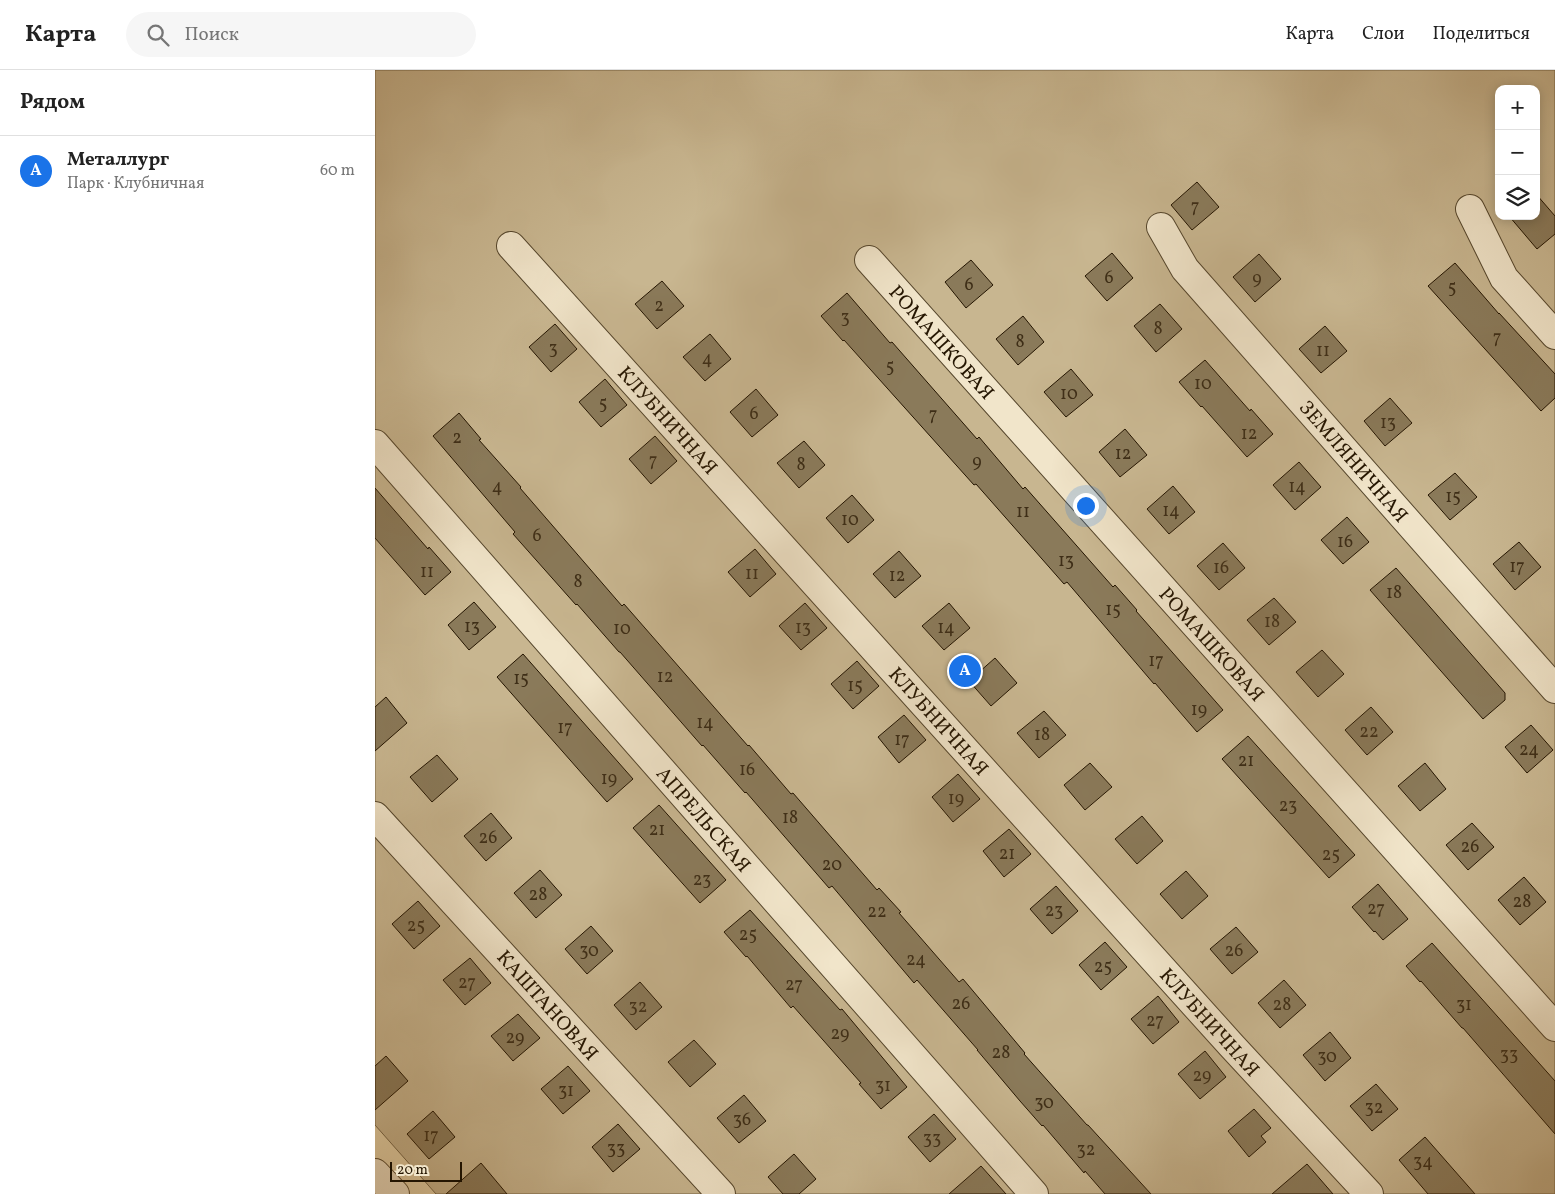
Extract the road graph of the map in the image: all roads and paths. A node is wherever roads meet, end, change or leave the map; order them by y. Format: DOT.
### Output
graph roads {
  1 [pos="1470,209"];
  2 [pos="1161,227"];
  3 [pos="511,246"];
  4 [pos="869,260"];
  5 [pos="1555,335"];
  6 [pos="375,444"];
  7 [pos="1555,689"];
  8 [pos="375,816"];
  9 [pos="1555,1027"];
  10 [pos="375,1173"];
  11 [pos="395,1194"];
  12 [pos="721,1194"];
  13 [pos="1033,1194"];
  14 [pos="1369,1194"];
  1 -- 5 [label="street"];
  2 -- 7 [label="street, ЗЕМЛЯНИЧНАЯ"];
  3 -- 14 [label="street, КЛУБНИЧНАЯ"];
  4 -- 9 [label="street, РОМАШКОВАЯ"];
  6 -- 13 [label="street, АПРЕЛЬСКАЯ"];
  8 -- 12 [label="street, КАШТАНОВАЯ"];
  10 -- 11 [label="street"];
}
